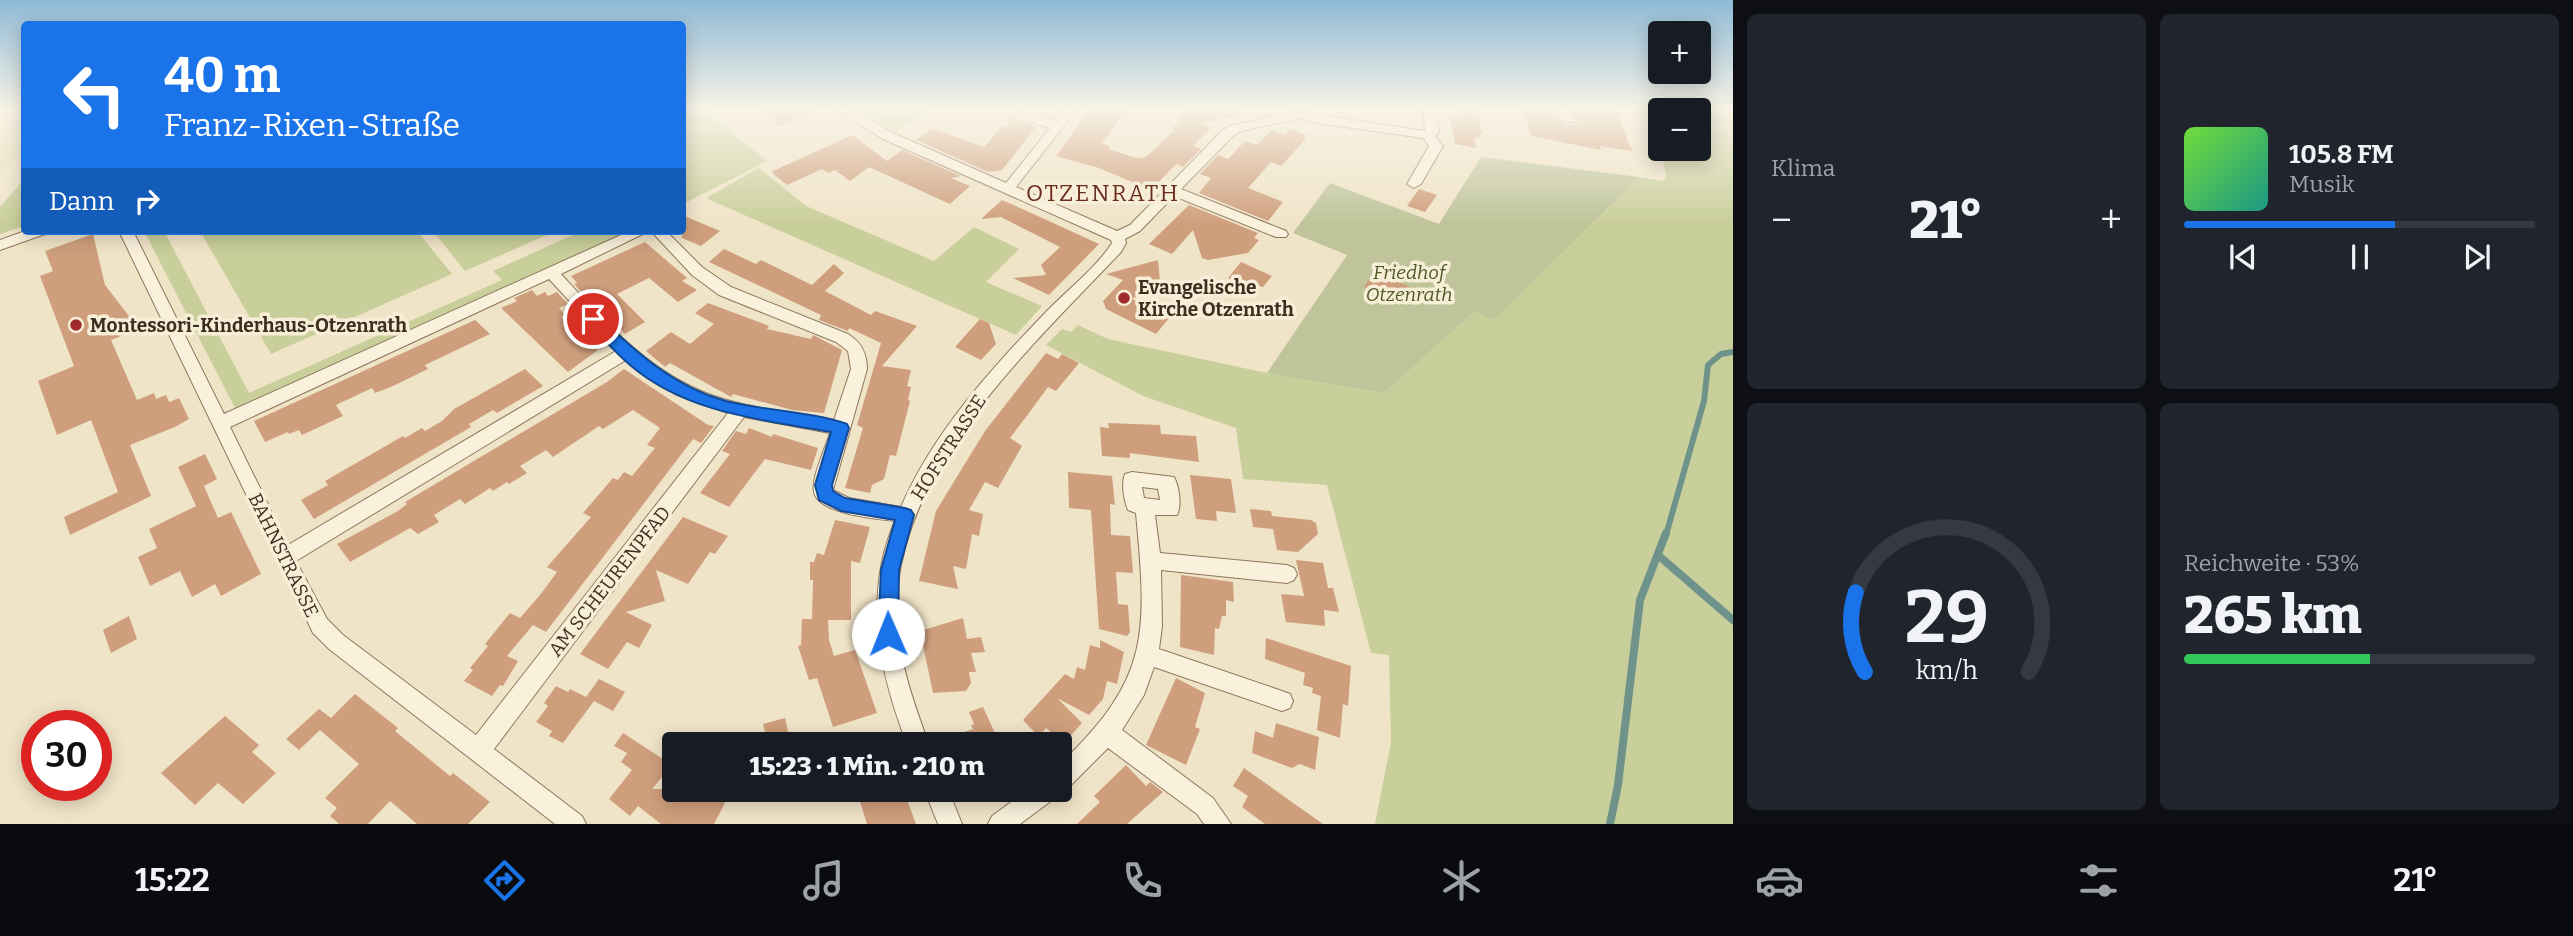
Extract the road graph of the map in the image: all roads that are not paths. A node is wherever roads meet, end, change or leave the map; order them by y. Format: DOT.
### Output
graph roads {
  1 [pos="915,147"];
  2 [pos="1041,147"];
  3 [pos="1214,147"];
  4 [pos="1435,147"];
  5 [pos="1414,184"];
  6 [pos="1009,187"];
  7 [pos="1171,190"];
  8 [pos="1281,234"];
  9 [pos="29,235"];
  10 [pos="127,235"];
  11 [pos="633,235"];
  12 [pos="662,235"];
  13 [pos="1117,237"];
  14 [pos="0,245"];
  15 [pos="551,272"];
  16 [pos="625,353"];
  17 [pos="740,410"];
  18 [pos="219,424"];
  19 [pos="841,428"];
  20 [pos="1145,507"];
  21 [pos="905,515"];
  22 [pos="285,557"];
  23 [pos="1151,561"];
  24 [pos="1287,574"];
  25 [pos="1149,655"];
  26 [pos="1282,701"];
  27 [pos="914,732"];
  28 [pos="1107,733"];
  29 [pos="478,751"];
  30 [pos="1072,768"];
  31 [pos="941,802"];
  32 [pos="1031,802"];
  33 [pos="574,824"];
  34 [pos="950,824"];
  35 [pos="1000,824"];
  36 [pos="1219,824"];
  1 -- 6 [label="street"];
  2 -- 6 [label="street"];
  3 -- 7 [label="street"];
  4 -- 5 [label="street"];
  6 -- 13 [label="street"];
  7 -- 8 [label="street"];
  7 -- 13 [label="street"];
  9 -- 14 [label="street"];
  10 -- 18 [label="street, BAHNSTRASSE"];
  11 -- 15 [label="street"];
  12 -- 19 [label="street"];
  13 -- 21 [label="street, HOFSTRASSE"];
  15 -- 16 [label="street"];
  15 -- 18 [label="street"];
  16 -- 17 [label="street"];
  16 -- 22 [label="street"];
  17 -- 19 [label="street"];
  17 -- 29 [label="street, AM SCHEURENPFAD"];
  18 -- 22 [label="street, BAHNSTRASSE"];
  19 -- 21 [label="street"];
  20 -- 23 [label="street"];
  21 -- 27 [label="street, HOFSTRASSE"];
  22 -- 29 [label="street, BAHNSTRASSE"];
  23 -- 24 [label="street"];
  23 -- 25 [label="street"];
  25 -- 26 [label="street"];
  25 -- 28 [label="street"];
  28 -- 30 [label="street"];
  28 -- 36 [label="street"];
  29 -- 33 [label="street, BAHNSTRASSE"];
  31 -- 34 [label="street"];
  32 -- 35 [label="street"];
}
